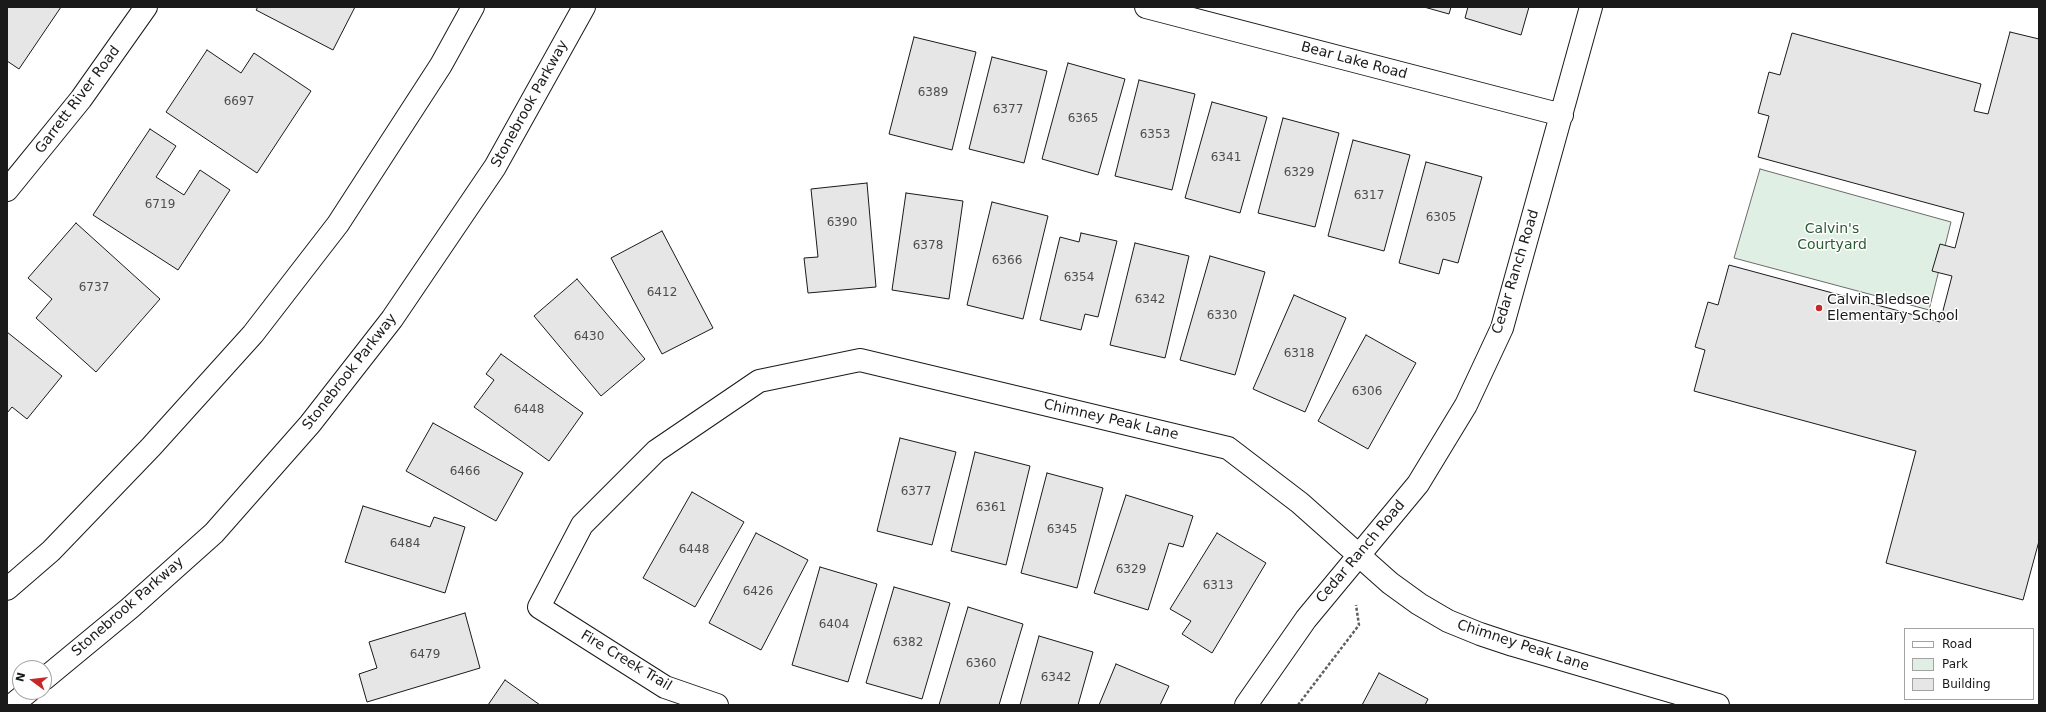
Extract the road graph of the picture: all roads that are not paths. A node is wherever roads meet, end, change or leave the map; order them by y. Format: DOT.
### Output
graph roads {
  1 [pos="146,7"];
  2 [pos="473,7"];
  3 [pos="584,7"];
  4 [pos="1146,7"];
  5 [pos="1591,7"];
  6 [pos="1562,115"];
  7 [pos="7,190"];
  8 [pos="1358,556"];
  9 [pos="7,589"];
  10 [pos="539,607"];
  11 [pos="52,672"];
  12 [pos="718,705"];
  13 [pos="1246,705"];
  14 [pos="1718,705"];
  1 -- 7 [label="street, Garrett River Road"];
  2 -- 9 [label="street"];
  3 -- 11 [label="street, Stonebrook Parkway"];
  4 -- 6 [label="street, Bear Lake Road"];
  5 -- 6 [label="street, Cedar Ranch Road"];
  6 -- 8 [label="street, Cedar Ranch Road"];
  8 -- 10 [label="street, Chimney Peak Lane"];
  8 -- 13 [label="street, Cedar Ranch Road"];
  8 -- 14 [label="street, Chimney Peak Lane"];
  10 -- 12 [label="street, Fire Creek Trail"];
}
